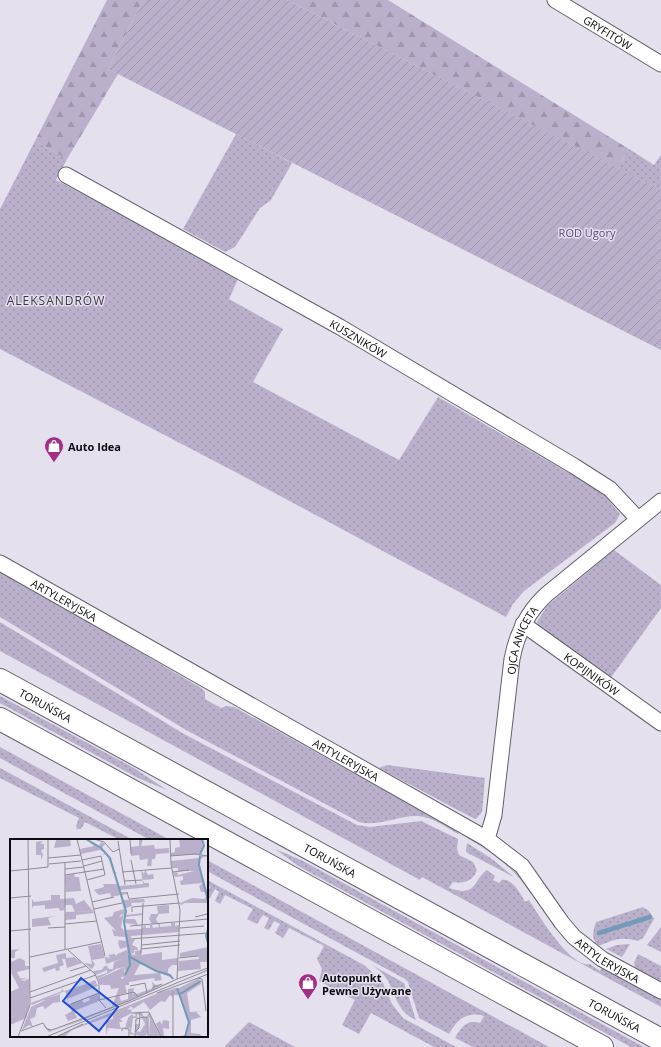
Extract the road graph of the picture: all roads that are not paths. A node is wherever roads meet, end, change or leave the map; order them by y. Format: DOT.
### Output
graph roads {
  1 [pos="555,0"];
  2 [pos="661,64"];
  3 [pos="66,175"];
  4 [pos="661,501"];
  5 [pos="638,519"];
  6 [pos="0,562"];
  7 [pos="523,624"];
  8 [pos="0,675"];
  9 [pos="0,680"];
  10 [pos="57,711"];
  11 [pos="0,719"];
  12 [pos="661,723"];
  13 [pos="486,839"];
  14 [pos="661,991"];
  15 [pos="661,1040"];
  16 [pos="602,1047"];
  1 -- 2 [label="street, GRYFITÓW"];
  3 -- 5 [label="street, KUSZNIKÓW"];
  4 -- 5 [label="street, OJCA ANICETA"];
  5 -- 7 [label="street, OJCA ANICETA"];
  6 -- 13 [label="street, ARTYLERYJSKA"];
  7 -- 12 [label="street, KOPIJNIKÓW"];
  7 -- 13 [label="street, OJCA ANICETA"];
  8 -- 10 [label="highway"];
  9 -- 10 [label="highway, TORUŃSKA"];
  10 -- 15 [label="highway, TORUŃSKA"];
  11 -- 16 [label="highway"];
  13 -- 14 [label="street, ARTYLERYJSKA"];
}
